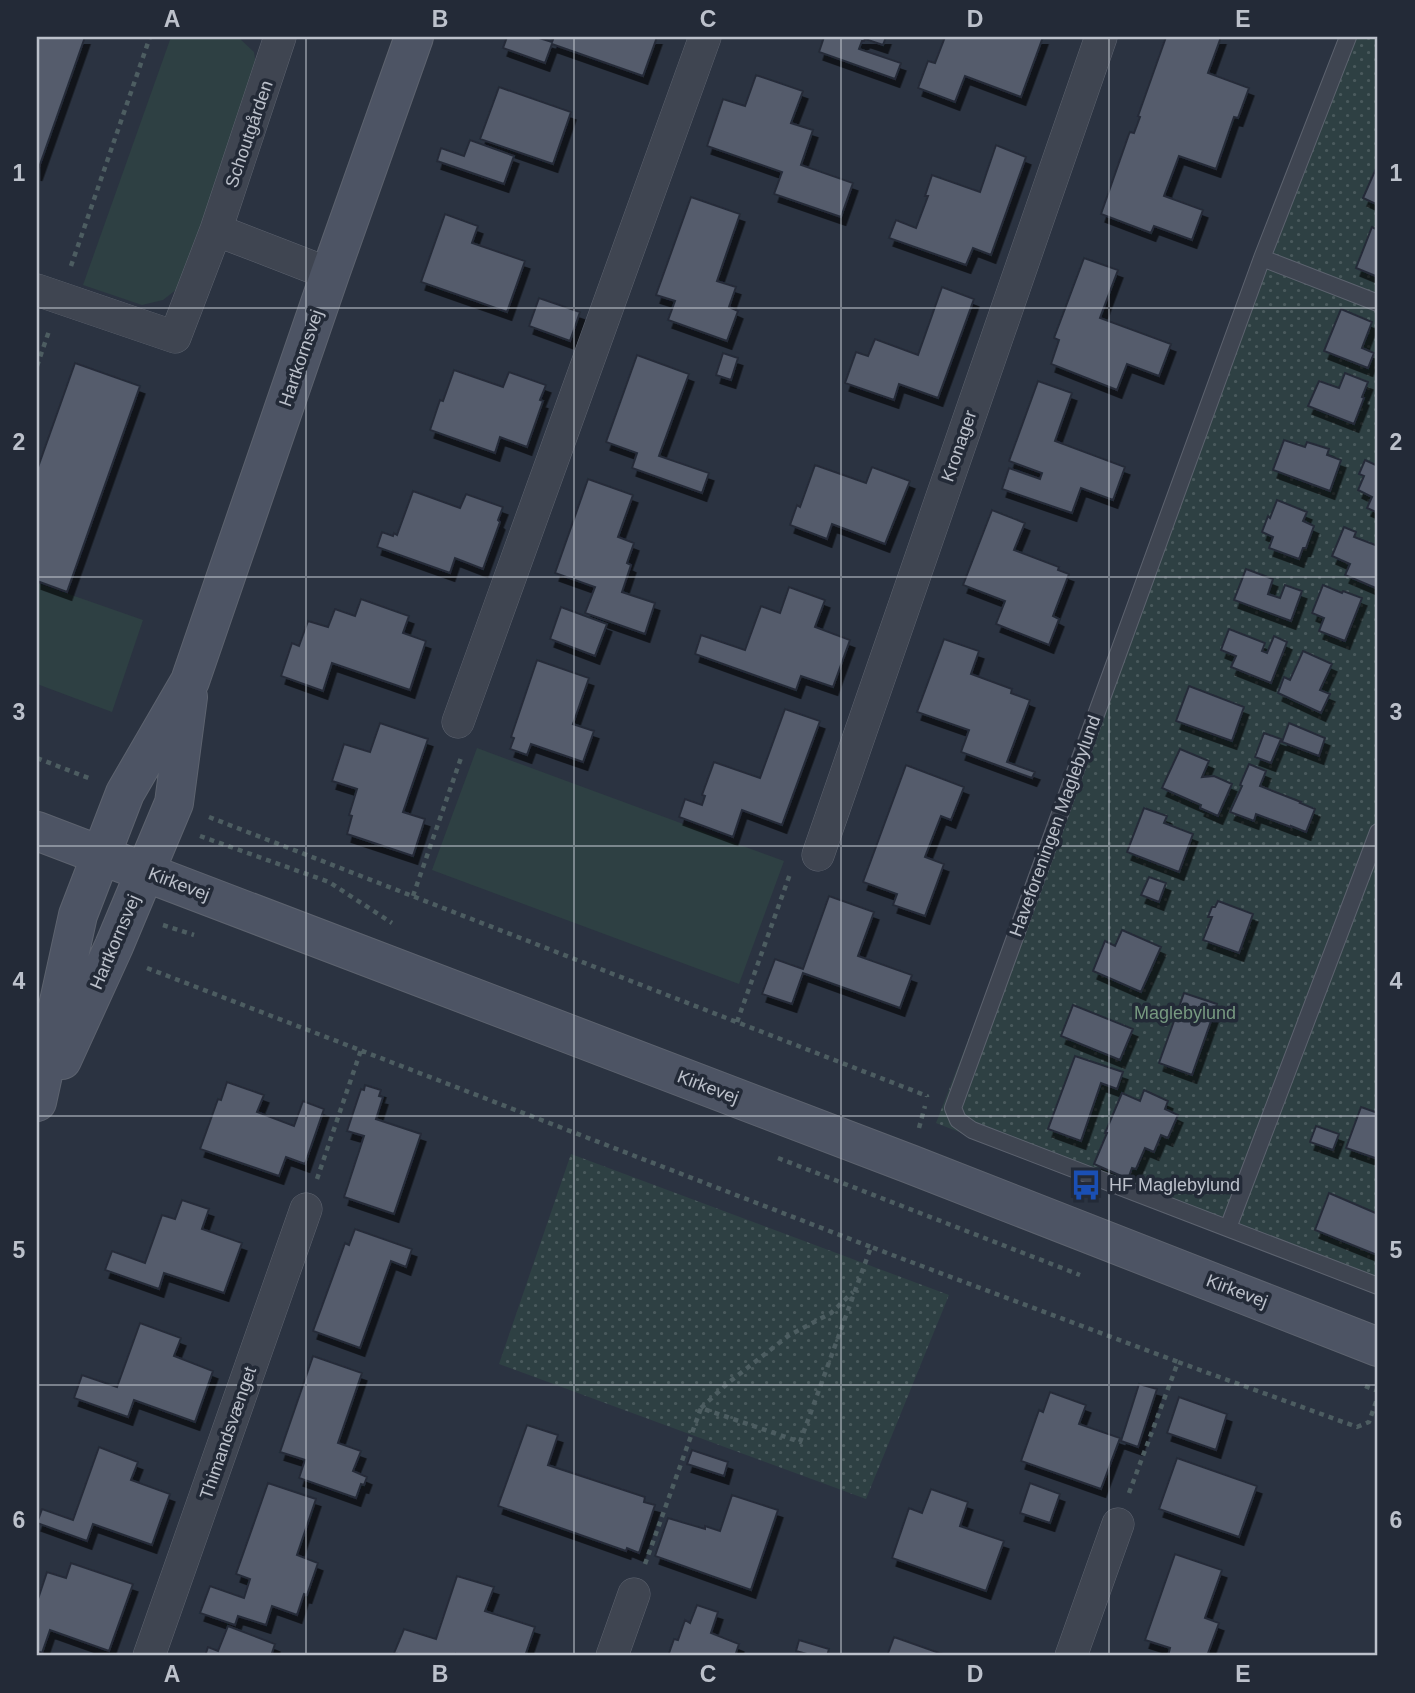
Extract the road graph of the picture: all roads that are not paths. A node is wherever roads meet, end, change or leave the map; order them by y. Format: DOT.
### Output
graph roads {
  1 [pos="280,37"];
  2 [pos="414,37"];
  3 [pos="705,37"];
  4 [pos="1101,37"];
  5 [pos="1348,37"];
  6 [pos="216,230"];
  7 [pos="1262,258"];
  8 [pos="330,274"];
  9 [pos="48,294"];
  10 [pos="1378,303"];
  11 [pos="190,681"];
  12 [pos="458,722"];
  13 [pos="37,831"];
  14 [pos="1378,832"];
  15 [pos="101,855"];
  16 [pos="818,855"];
  17 [pos="145,872"];
  18 [pos="37,1102"];
  19 [pos="37,1116"];
  20 [pos="306,1209"];
  21 [pos="1228,1228"];
  22 [pos="1378,1286"];
  23 [pos="1378,1347"];
  24 [pos="1118,1524"];
  25 [pos="634,1594"];
  26 [pos="149,1656"];
  27 [pos="612,1656"];
  28 [pos="1071,1656"];
  1 -- 6 [label="street, Schoutgården"];
  2 -- 8 [label="street, Hartkornsvej"];
  3 -- 12 [label="street"];
  4 -- 16 [label="street, Kronager"];
  5 -- 7 [label="lane, Haveforeningen Maglebylund"];
  6 -- 8 [label="street"];
  6 -- 9 [label="street, Schoutgården"];
  7 -- 10 [label="lane"];
  7 -- 21 [label="lane, Haveforeningen Maglebylund"];
  8 -- 11 [label="street, Hartkornsvej"];
  11 -- 15 [label="street, Hartkornsvej"];
  11 -- 17 [label="street, Hartkornsvej"];
  13 -- 15 [label="street, Kirkevej"];
  14 -- 21 [label="lane"];
  15 -- 17 [label="street, Kirkevej"];
  15 -- 18 [label="street, Hartkornsvej"];
  17 -- 19 [label="street, Hartkornsvej"];
  17 -- 23 [label="street, Kirkevej"];
  20 -- 26 [label="street, Thimandsvænget"];
  21 -- 22 [label="lane, Haveforeningen Maglebylund"];
  24 -- 28 [label="street"];
  25 -- 27 [label="street"];
}
